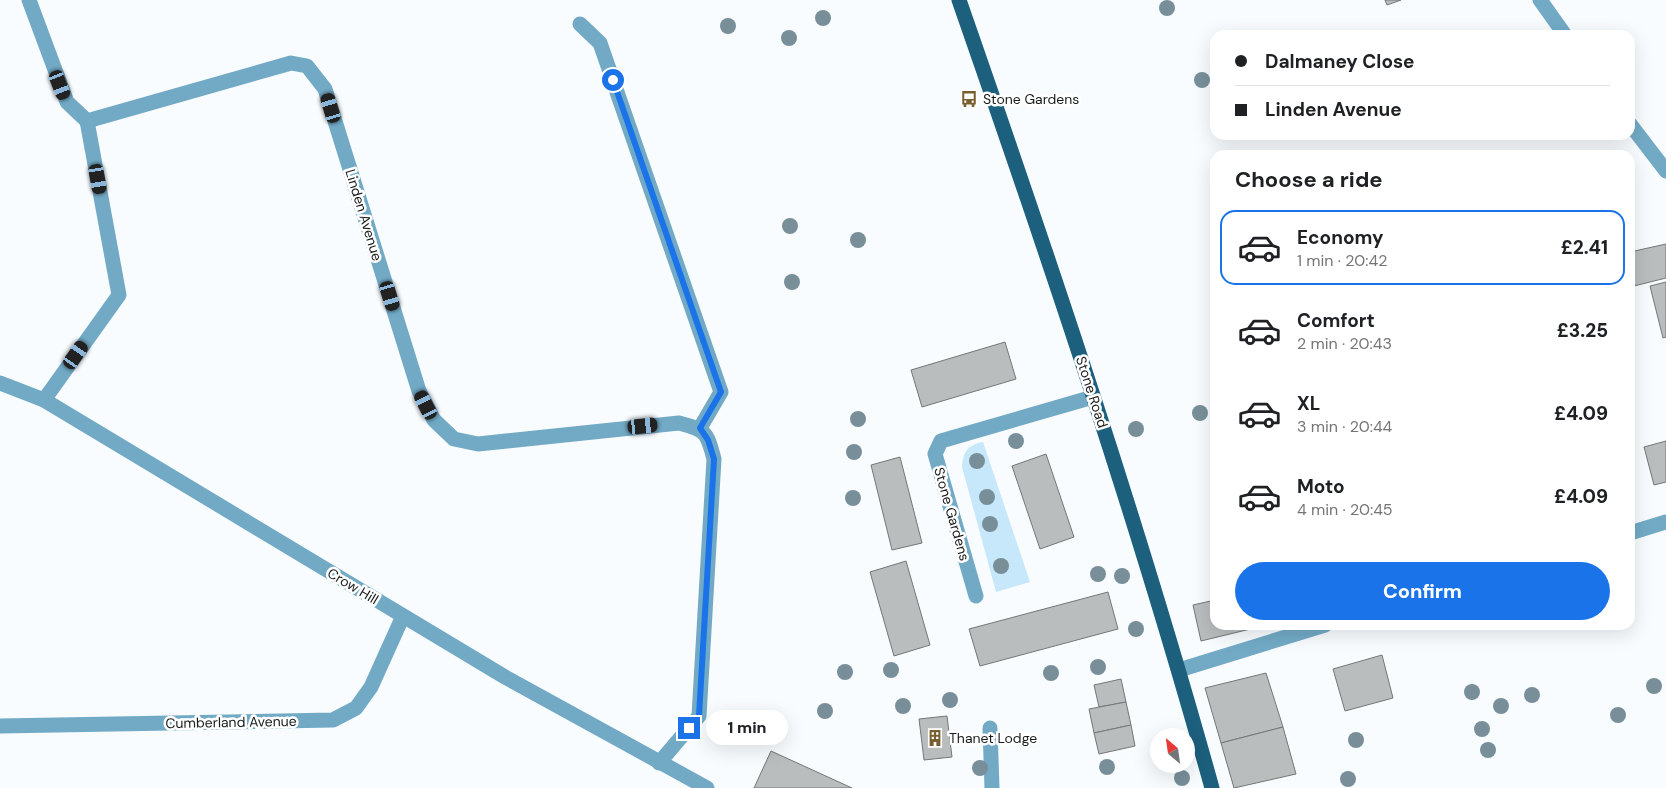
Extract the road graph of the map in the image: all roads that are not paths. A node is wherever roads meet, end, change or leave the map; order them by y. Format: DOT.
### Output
graph roads {
  1 [pos="29,0"];
  2 [pos="960,0"];
  3 [pos="1540,0"];
  4 [pos="580,24"];
  5 [pos="1561,30"];
  6 [pos="87,121"];
  7 [pos="1635,131"];
  8 [pos="1666,171"];
  9 [pos="0,383"];
  10 [pos="1093,396"];
  11 [pos="44,400"];
  12 [pos="700,428"];
  13 [pos="1666,522"];
  14 [pos="1635,531"];
  15 [pos="976,596"];
  16 [pos="403,616"];
  17 [pos="1309,630"];
  18 [pos="1179,670"];
  19 [pos="0,726"];
  20 [pos="990,728"];
  21 [pos="659,763"];
  22 [pos="707,788"];
  23 [pos="992,788"];
  24 [pos="1212,788"];
  1 -- 6 [label="street"];
  2 -- 10 [label="main road, Stone Road"];
  3 -- 5 [label="street"];
  4 -- 12 [label="street"];
  6 -- 11 [label="street"];
  6 -- 12 [label="street, Linden Avenue"];
  7 -- 8 [label="street"];
  9 -- 11 [label="street, Crow Hill"];
  10 -- 15 [label="street, Stone Gardens"];
  10 -- 18 [label="main road, Stone Road"];
  11 -- 16 [label="street, Crow Hill"];
  12 -- 21 [label="street"];
  13 -- 14 [label="street"];
  16 -- 19 [label="street, Cumberland Avenue"];
  16 -- 21 [label="street, Crow Hill"];
  17 -- 18 [label="street"];
  18 -- 24 [label="main road, Stone Road"];
  20 -- 23 [label="street"];
  21 -- 22 [label="street, Crow Hill"];
}
